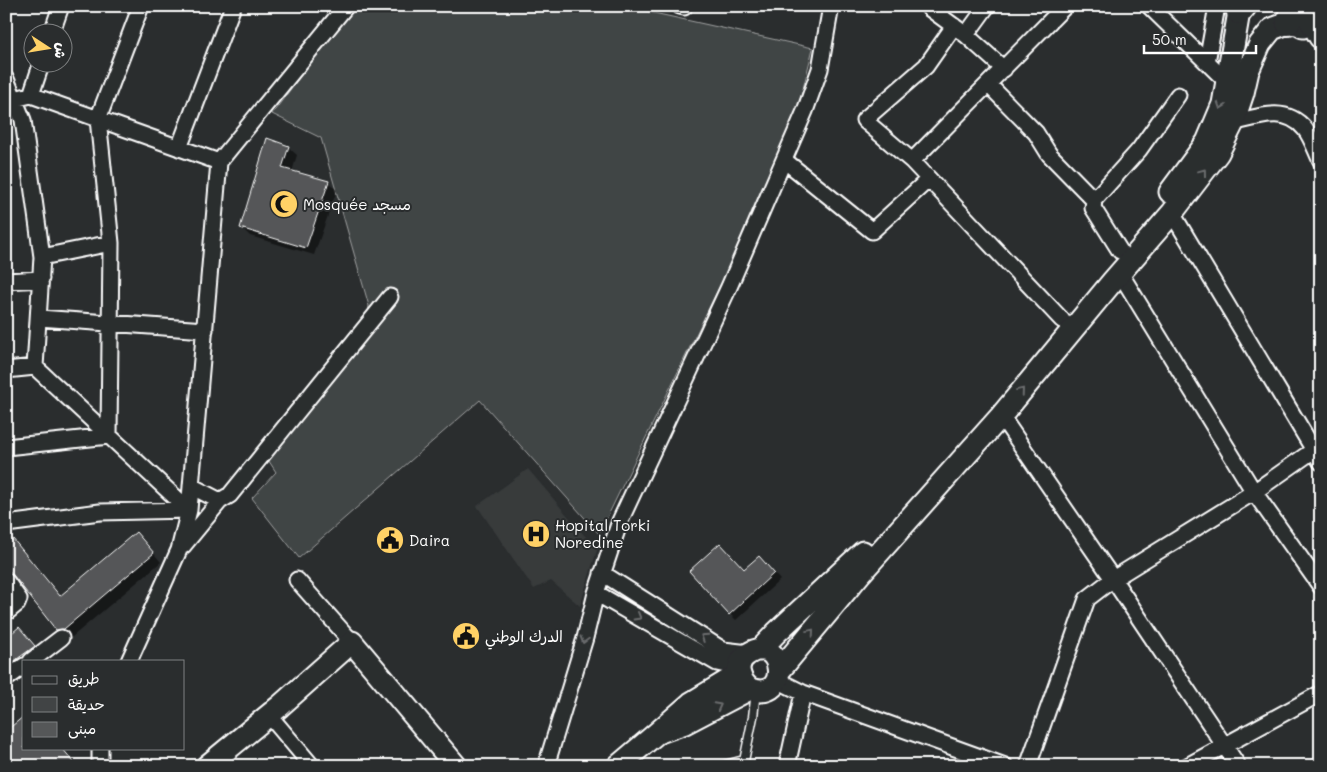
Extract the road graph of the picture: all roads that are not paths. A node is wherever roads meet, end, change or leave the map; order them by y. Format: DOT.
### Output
graph roads {
  1 [pos="60,6"];
  2 [pos="141,6"];
  3 [pos="233,6"];
  4 [pos="331,6"];
  5 [pos="346,6"];
  6 [pos="832,6"];
  7 [pos="929,6"];
  8 [pos="987,6"];
  9 [pos="1149,6"];
  10 [pos="1061,8"];
  11 [pos="1235,8"];
  12 [pos="1295,12"];
  13 [pos="55,22"];
  14 [pos="960,31"];
  15 [pos="1321,36"];
  16 [pos="320,38"];
  17 [pos="1207,62"];
  18 [pos="1004,69"];
  19 [pos="39,72"];
  20 [pos="6,79"];
  21 [pos="1227,82"];
  22 [pos="988,84"];
  23 [pos="31,94"];
  24 [pos="1178,95"];
  25 [pos="11,100"];
  26 [pos="98,119"];
  27 [pos="1233,123"];
  28 [pos="179,148"];
  29 [pos="784,160"];
  30 [pos="912,161"];
  31 [pos="1321,161"];
  32 [pos="219,162"];
  33 [pos="929,179"];
  34 [pos="1094,200"];
  35 [pos="1172,213"];
  36 [pos="111,243"];
  37 [pos="1120,251"];
  38 [pos="42,257"];
  39 [pos="1120,273"];
  40 [pos="41,279"];
  41 [pos="6,281"];
  42 [pos="390,296"];
  43 [pos="38,318"];
  44 [pos="1062,320"];
  45 [pos="110,322"];
  46 [pos="205,330"];
  47 [pos="35,366"];
  48 [pos="6,370"];
  49 [pos="1001,416"];
  50 [pos="109,436"];
  51 [pos="6,447"];
  52 [pos="1318,452"];
  53 [pos="192,486"];
  54 [pos="1254,492"];
  55 [pos="220,501"];
  56 [pos="189,510"];
  57 [pos="6,524"];
  58 [pos="179,550"];
  59 [pos="602,573"];
  60 [pos="1113,579"];
  61 [pos="297,580"];
  62 [pos="6,581"];
  63 [pos="1321,587"];
  64 [pos="596,593"];
  65 [pos="6,613"];
  66 [pos="61,638"];
  67 [pos="352,642"];
  68 [pos="32,660"];
  69 [pos="129,660"];
  70 [pos="22,667"];
  71 [pos="757,674"];
  72 [pos="6,679"];
  73 [pos="803,693"];
  74 [pos="1321,693"];
  75 [pos="269,715"];
  76 [pos="1224,746"];
  77 [pos="100,750"];
  78 [pos="744,763"];
  79 [pos="100,766"];
  80 [pos="207,766"];
  81 [pos="312,766"];
  82 [pos="456,766"];
  83 [pos="546,766"];
  84 [pos="618,766"];
  85 [pos="722,766"];
  86 [pos="787,766"];
  87 [pos="1005,766"];
  88 [pos="1028,766"];
  89 [pos="1187,766"];
  90 [pos="1238,766"];
  1 -- 13 [label="street"];
  2 -- 26 [label="street"];
  3 -- 28 [label="street"];
  4 -- 16 [label="street"];
  5 -- 16 [label="street"];
  6 -- 29 [label="street"];
  7 -- 14 [label="street"];
  8 -- 14 [label="street"];
  9 -- 17 [label="street"];
  10 -- 18 [label="street"];
  11 -- 17 [label="street"];
  11 -- 21 [label="main road"];
  12 -- 15 [label="main road"];
  12 -- 27 [label="main road"];
  14 -- 18 [label="street"];
  14 -- 30 [label="street"];
  16 -- 32 [label="street"];
  17 -- 21 [label="street"];
  18 -- 22 [label="street"];
  19 -- 23 [label="street"];
  20 -- 25 [label="street"];
  21 -- 37 [label="main road, one-way"];
  22 -- 30 [label="street"];
  22 -- 34 [label="street"];
  23 -- 25 [label="street"];
  23 -- 26 [label="street"];
  24 -- 34 [label="street"];
  25 -- 38 [label="street"];
  26 -- 28 [label="street"];
  26 -- 36 [label="street"];
  27 -- 31 [label="street"];
  35 -- 27 [label="main road, one-way"];
  28 -- 32 [label="street"];
  29 -- 33 [label="street"];
  29 -- 59 [label="street"];
  30 -- 33 [label="street"];
  32 -- 46 [label="street"];
  33 -- 44 [label="street"];
  34 -- 37 [label="street"];
  35 -- 39 [label="main road"];
  35 -- 52 [label="street"];
  36 -- 38 [label="street"];
  36 -- 45 [label="street"];
  37 -- 44 [label="main road"];
  38 -- 40 [label="street"];
  49 -- 39 [label="main road, one-way"];
  39 -- 54 [label="street"];
  40 -- 41 [label="street"];
  40 -- 43 [label="street"];
  42 -- 55 [label="street"];
  43 -- 45 [label="street"];
  43 -- 47 [label="street"];
  44 -- 71 [label="main road"];
  45 -- 46 [label="street"];
  45 -- 50 [label="street"];
  46 -- 53 [label="street"];
  47 -- 48 [label="street"];
  47 -- 50 [label="street"];
  49 -- 60 [label="street"];
  71 -- 49 [label="main road, one-way"];
  50 -- 51 [label="street"];
  50 -- 56 [label="street"];
  52 -- 54 [label="street"];
  53 -- 55 [label="street"];
  53 -- 56 [label="street"];
  54 -- 60 [label="street"];
  54 -- 63 [label="street"];
  55 -- 58 [label="street"];
  56 -- 57 [label="street"];
  56 -- 58 [label="street"];
  58 -- 69 [label="street"];
  59 -- 64 [label="street"];
  71 -- 59 [label="street, one-way"];
  60 -- 76 [label="street"];
  60 -- 88 [label="street"];
  61 -- 67 [label="street"];
  62 -- 65 [label="street"];
  64 -- 71 [label="street, one-way"];
  64 -- 83 [label="street, one-way"];
  66 -- 68 [label="street"];
  67 -- 75 [label="main road"];
  67 -- 82 [label="main road"];
  70 -- 72 [label="street"];
  71 -- 73 [label="street"];
  71 -- 78 [label="lane"];
  71 -- 84 [label="main road"];
  73 -- 86 [label="street"];
  73 -- 87 [label="street"];
  74 -- 76 [label="street"];
  75 -- 80 [label="main road"];
  75 -- 81 [label="street"];
  76 -- 89 [label="street"];
  76 -- 90 [label="street"];
  77 -- 79 [label="street"];
  78 -- 85 [label="lane"];
}
